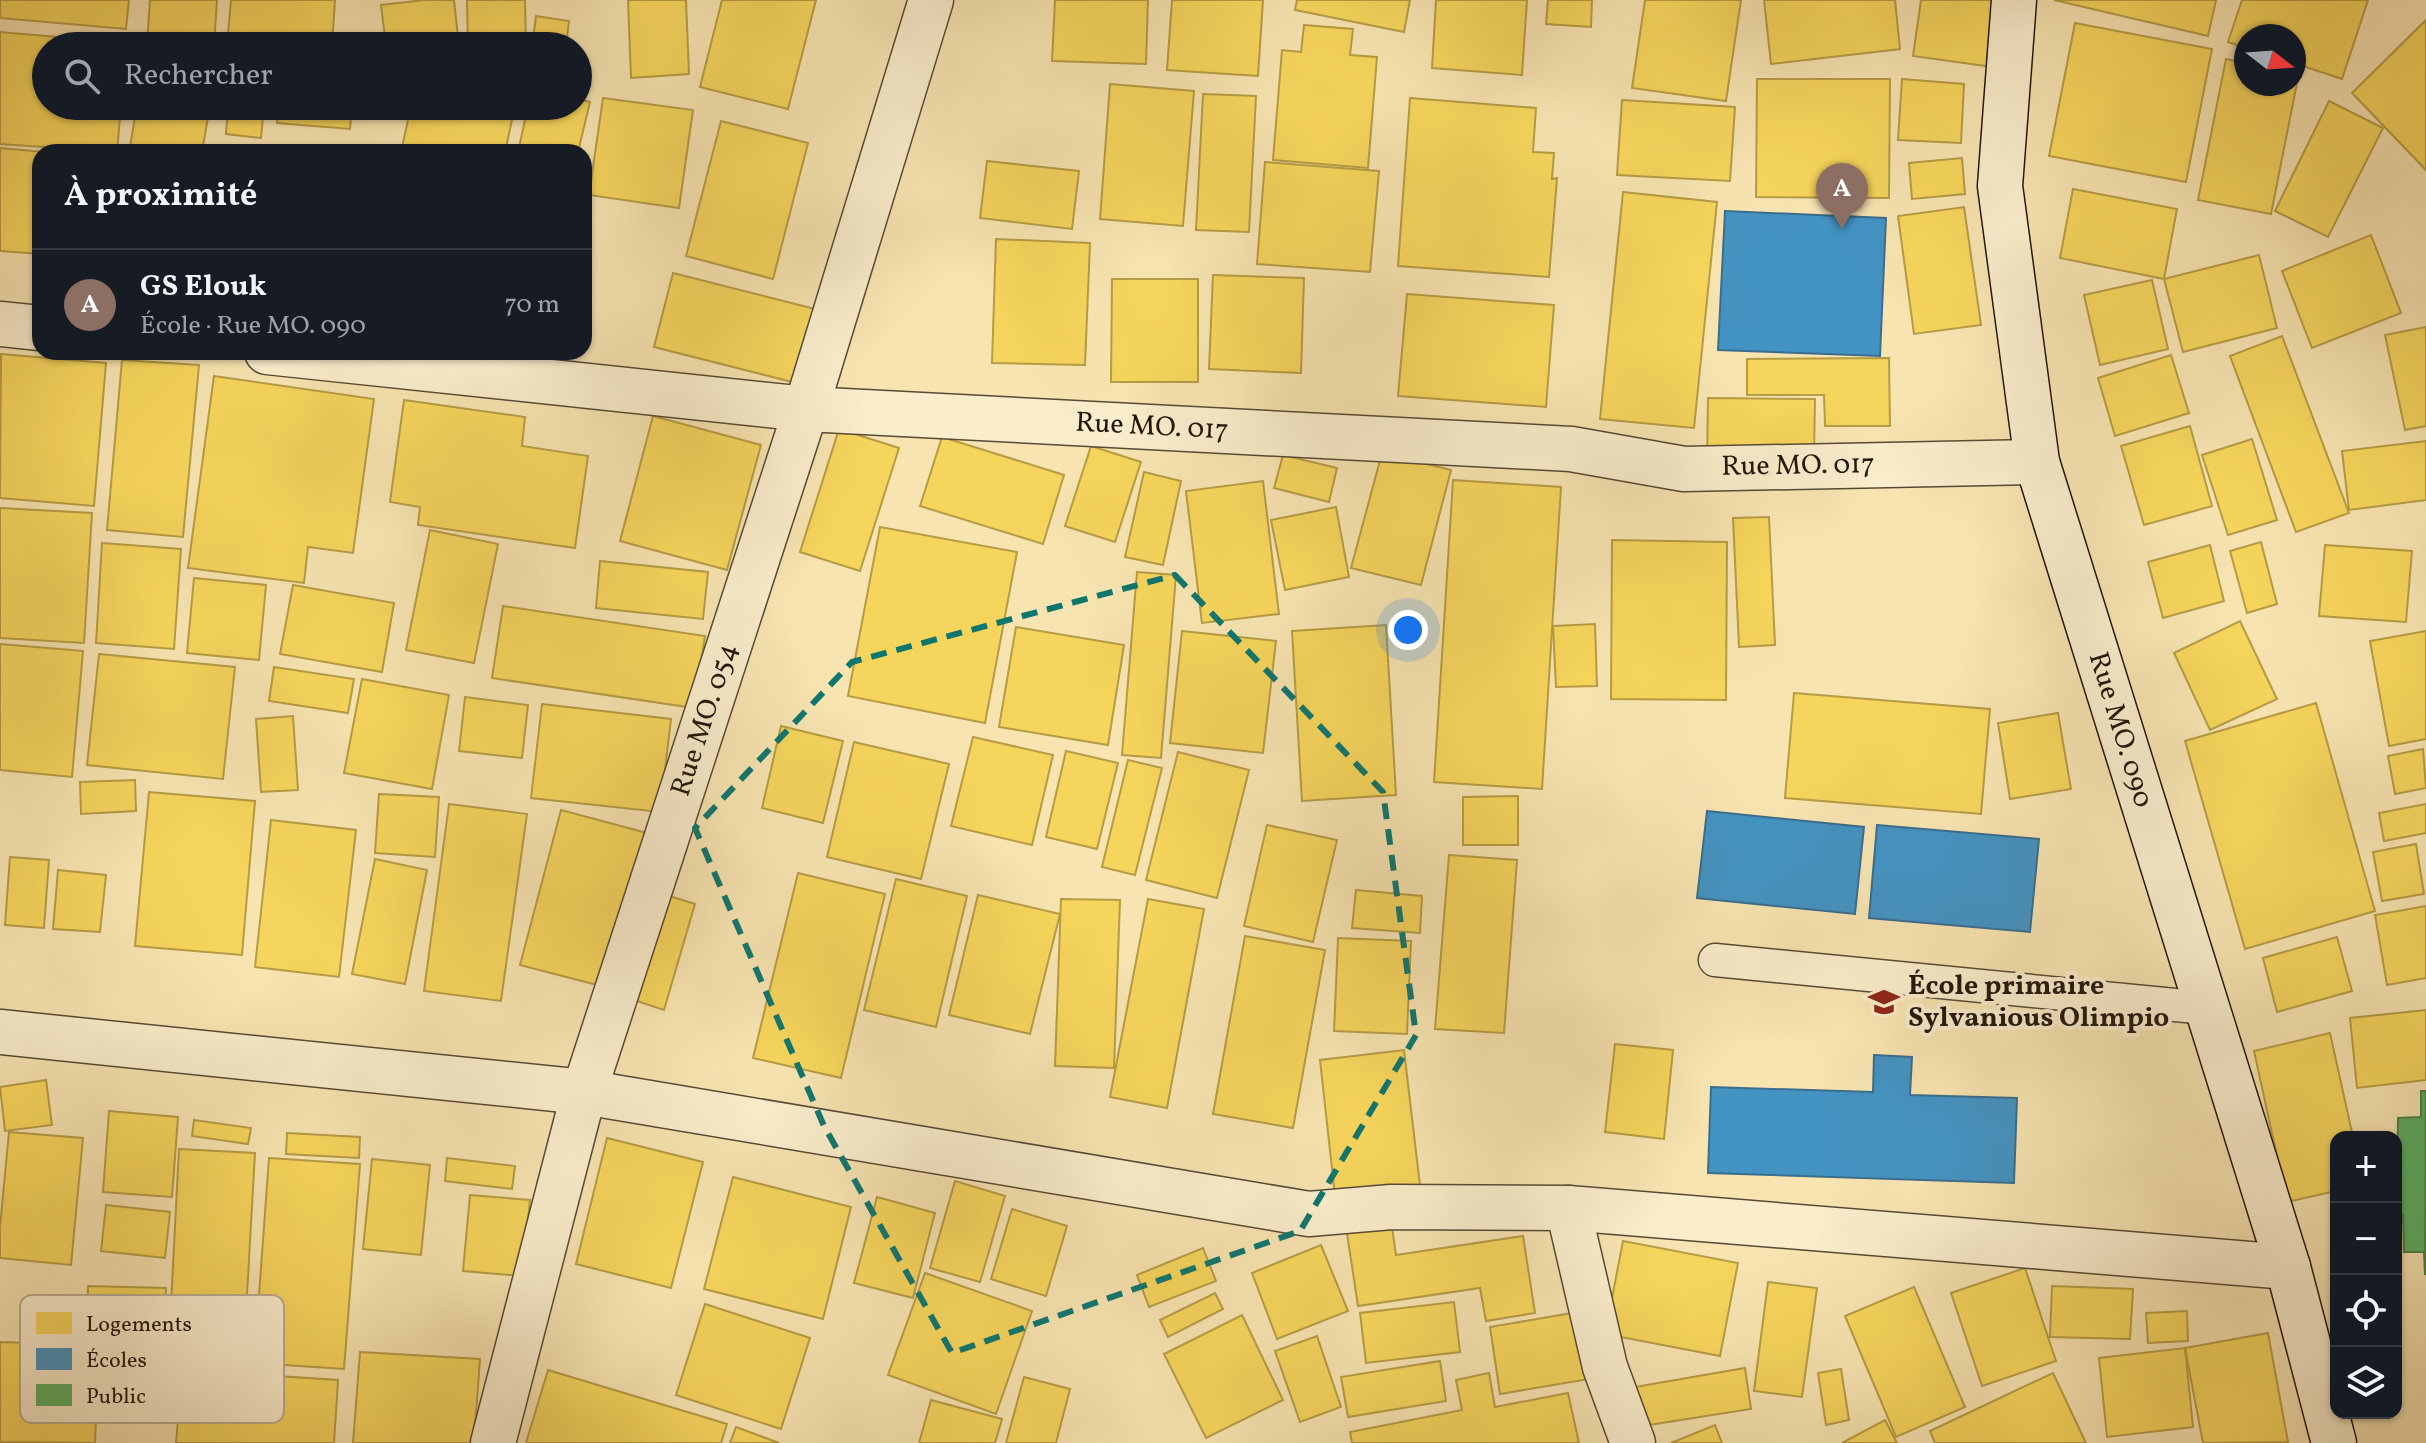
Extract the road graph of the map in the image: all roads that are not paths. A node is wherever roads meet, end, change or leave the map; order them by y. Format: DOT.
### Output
graph roads {
  1 [pos="931,0"];
  2 [pos="2014,0"];
  3 [pos="0,324"];
  4 [pos="32,327"];
  5 [pos="343,360"];
  6 [pos="806,409"];
  7 [pos="2037,462"];
  8 [pos="1715,960"];
  9 [pos="2206,1008"];
  10 [pos="0,1032"];
  11 [pos="584,1092"];
  12 [pos="1568,1208"];
  13 [pos="2288,1267"];
  14 [pos="493,1443"];
  15 [pos="1633,1443"];
  16 [pos="2334,1443"];
  1 -- 6 [label="street, Rue MO. 054"];
  2 -- 7 [label="street, Rue MO. 090"];
  3 -- 4 [label="street"];
  5 -- 6 [label="street, Rue MO. 017"];
  6 -- 7 [label="street, Rue MO. 017"];
  6 -- 11 [label="street, Rue MO. 054"];
  7 -- 9 [label="street, Rue MO. 090"];
  8 -- 9 [label="lane"];
  9 -- 13 [label="street, Rue MO. 090"];
  10 -- 11 [label="street"];
  11 -- 12 [label="street"];
  11 -- 14 [label="street, Rue MO. 054"];
  12 -- 13 [label="street"];
  12 -- 15 [label="street"];
  13 -- 16 [label="street, Rue MO. 090"];
}
